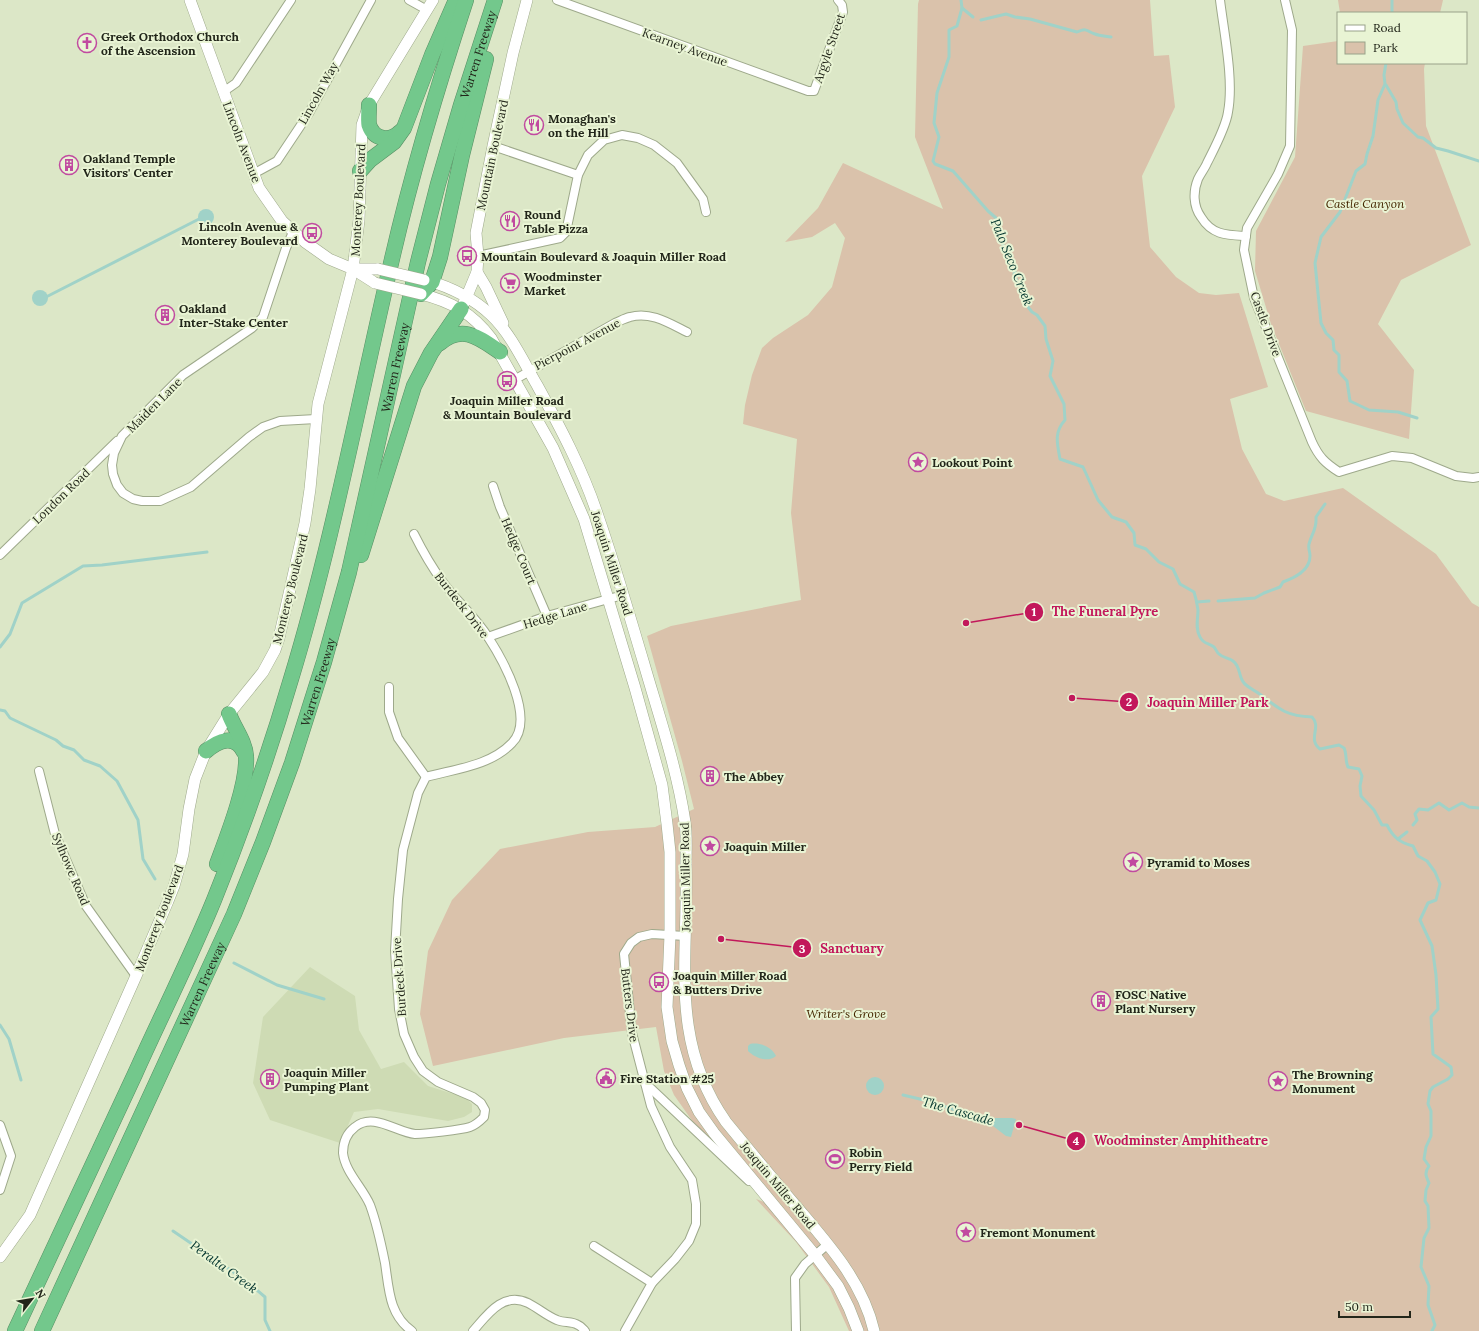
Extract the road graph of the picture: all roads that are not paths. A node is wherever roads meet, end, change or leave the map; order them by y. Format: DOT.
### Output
graph roads {
  1 [pos="190,0"];
  2 [pos="291,0"];
  3 [pos="371,0"];
  4 [pos="409,0"];
  5 [pos="433,0"];
  6 [pos="456,0"];
  7 [pos="466,0"];
  8 [pos="495,0"];
  9 [pos="500,0"];
  10 [pos="527,0"];
  11 [pos="557,0"];
  12 [pos="1220,0"];
  13 [pos="1285,0"];
  14 [pos="840,3"];
  15 [pos="427,10"];
  16 [pos="814,91"];
  17 [pos="223,92"];
  18 [pos="369,106"];
  19 [pos="404,128"];
  20 [pos="493,146"];
  21 [pos="360,171"];
  22 [pos="253,174"];
  23 [pos="578,175"];
  24 [pos="706,212"];
  25 [pos="293,232"];
  26 [pos="1246,236"];
  27 [pos="478,256"];
  28 [pos="353,269"];
  29 [pos="477,272"];
  30 [pos="426,285"];
  31 [pos="464,303"];
  32 [pos="687,332"];
  33 [pos="514,345"];
  34 [pos="500,352"];
  35 [pos="432,353"];
  36 [pos="528,370"];
  37 [pos="514,380"];
  38 [pos="316,419"];
  39 [pos="122,436"];
  40 [pos="1479,477"];
  41 [pos="493,486"];
  42 [pos="414,534"];
  43 [pos="0,555"];
  44 [pos="349,572"];
  45 [pos="623,595"];
  46 [pos="608,599"];
  47 [pos="547,616"];
  48 [pos="488,637"];
  49 [pos="389,687"];
  50 [pos="229,714"];
  51 [pos="206,751"];
  52 [pos="246,756"];
  53 [pos="39,771"];
  54 [pos="426,777"];
  55 [pos="670,935"];
  56 [pos="685,936"];
  57 [pos="136,976"];
  58 [pos="176,986"];
  59 [pos="644,1083"];
  60 [pos="0,1125"];
  61 [pos="0,1190"];
  62 [pos="775,1207"];
  63 [pos="828,1244"];
  64 [pos="594,1246"];
  65 [pos="815,1255"];
  66 [pos="0,1257"];
  67 [pos="652,1283"];
  68 [pos="15,1331"];
  69 [pos="42,1331"];
  70 [pos="412,1331"];
  71 [pos="472,1331"];
  72 [pos="585,1331"];
  73 [pos="625,1331"];
  74 [pos="796,1331"];
  75 [pos="858,1331"];
  76 [pos="874,1331"];
  1 -- 17 [label="main road, Lincoln Avenue"];
  2 -- 17 [label="street"];
  3 -- 22 [label="street, Lincoln Way"];
  4 -- 15 [label="street"];
  5 -- 15 [label="main road, Monterey Boulevard"];
  6 -- 19 [label="highway"];
  7 -- 58 [label="highway, Warren Freeway"];
  8 -- 44 [label="highway, Warren Freeway"];
  9 -- 30 [label="highway"];
  10 -- 20 [label="main road, Mountain Boulevard"];
  11 -- 16 [label="street, Kearney Avenue"];
  12 -- 26 [label="street"];
  13 -- 26 [label="street, Castle Drive"];
  14 -- 16 [label="street, Argyle Street"];
  15 -- 18 [label="main road, Monterey Boulevard"];
  17 -- 22 [label="main road, Lincoln Avenue"];
  18 -- 19 [label="highway"];
  18 -- 21 [label="main road, Monterey Boulevard"];
  19 -- 21 [label="highway"];
  20 -- 23 [label="street"];
  20 -- 27 [label="main road, Mountain Boulevard"];
  21 -- 28 [label="main road, Monterey Boulevard"];
  22 -- 25 [label="main road, Lincoln Avenue"];
  23 -- 24 [label="street"];
  23 -- 27 [label="street"];
  25 -- 28 [label="main road, Lincoln Avenue"];
  25 -- 39 [label="street, Maiden Lane"];
  26 -- 40 [label="street, Castle Drive"];
  27 -- 29 [label="main road, Mountain Boulevard"];
  28 -- 30 [label="main road, Lincoln Avenue, bridge"];
  28 -- 30 [label="main road, Lincoln Avenue, bridge"];
  28 -- 38 [label="main road, Monterey Boulevard"];
  29 -- 31 [label="main road, Mountain Boulevard"];
  29 -- 33 [label="main road"];
  30 -- 31 [label="main road, Lincoln Avenue"];
  30 -- 31 [label="main road, Lincoln Avenue"];
  31 -- 33 [label="main road, Joaquin Miller Road"];
  31 -- 34 [label="main road, Joaquin Miller Road"];
  31 -- 35 [label="highway"];
  32 -- 36 [label="street, Pierpoint Avenue"];
  33 -- 36 [label="main road, Joaquin Miller Road"];
  34 -- 35 [label="highway"];
  34 -- 37 [label="main road, Joaquin Miller Road"];
  35 -- 44 [label="highway"];
  36 -- 37 [label="street, Pierpoint Avenue"];
  36 -- 45 [label="main road, Joaquin Miller Road"];
  37 -- 46 [label="main road, Joaquin Miller Road"];
  38 -- 39 [label="street, Maiden Lane"];
  38 -- 50 [label="main road, Monterey Boulevard"];
  39 -- 43 [label="street, London Road"];
  41 -- 47 [label="street, Hedge Court"];
  42 -- 48 [label="street, Burdeck Drive"];
  44 -- 69 [label="highway, Warren Freeway"];
  45 -- 46 [label="street, Hedge Lane"];
  45 -- 56 [label="main road, Joaquin Miller Road"];
  46 -- 47 [label="street, Hedge Lane"];
  46 -- 55 [label="main road, Joaquin Miller Road"];
  47 -- 48 [label="street, Hedge Lane"];
  48 -- 54 [label="street, Burdeck Drive"];
  49 -- 54 [label="street"];
  50 -- 51 [label="main road, Monterey Boulevard"];
  50 -- 52 [label="highway"];
  51 -- 52 [label="highway"];
  51 -- 57 [label="main road, Monterey Boulevard"];
  52 -- 58 [label="highway"];
  53 -- 57 [label="street, Sylhowe Road"];
  54 -- 70 [label="street, Burdeck Drive"];
  55 -- 56 [label="street, Butters Drive"];
  55 -- 59 [label="street, Butters Drive"];
  55 -- 62 [label="main road, Joaquin Miller Road"];
  56 -- 63 [label="main road, Joaquin Miller Road"];
  57 -- 66 [label="main road, Monterey Boulevard"];
  58 -- 68 [label="highway, Warren Freeway"];
  59 -- 62 [label="street"];
  59 -- 67 [label="street, Butters Drive"];
  60 -- 61 [label="street"];
  62 -- 65 [label="main road, Joaquin Miller Road"];
  63 -- 65 [label="street"];
  63 -- 76 [label="main road, Joaquin Miller Road"];
  64 -- 67 [label="street"];
  65 -- 74 [label="street"];
  65 -- 75 [label="main road, Joaquin Miller Road"];
  67 -- 73 [label="street, Butters Drive"];
  71 -- 72 [label="street"];
}
